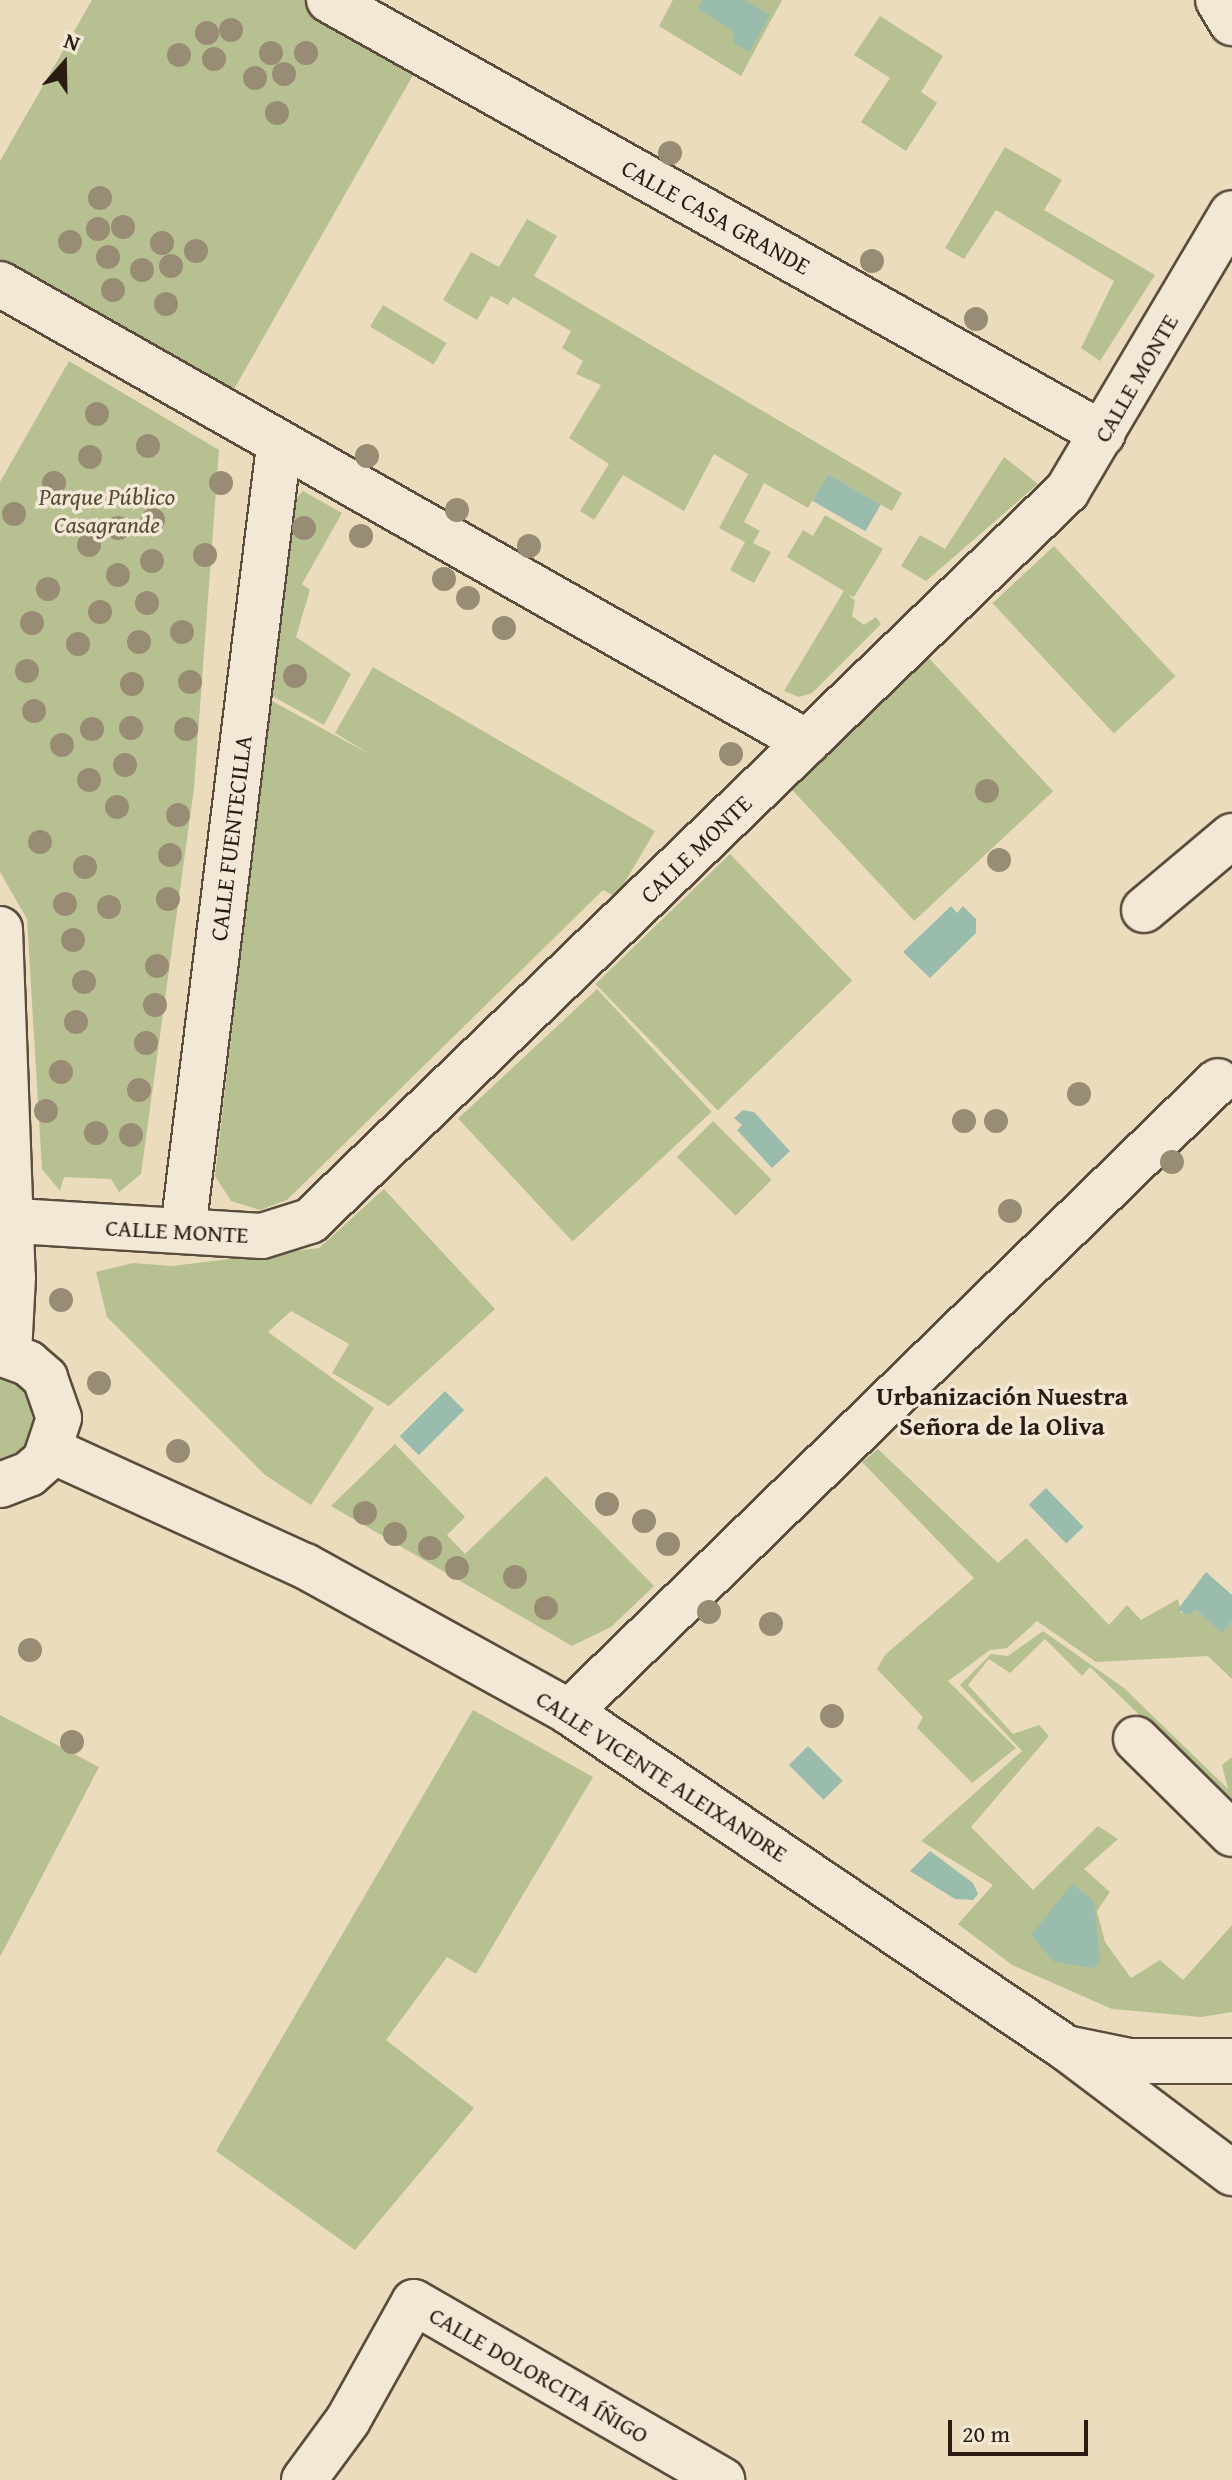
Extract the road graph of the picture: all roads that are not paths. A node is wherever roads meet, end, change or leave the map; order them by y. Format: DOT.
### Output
graph roads {
  1 [pos="329,0"];
  2 [pos="1232,213"];
  3 [pos="0,284"];
  4 [pos="1103,434"];
  5 [pos="279,446"];
  6 [pos="807,742"];
  7 [pos="1232,836"];
  8 [pos="1144,910"];
  9 [pos="0,929"];
  10 [pos="1218,1081"];
  11 [pos="5,1222"];
  12 [pos="183,1230"];
  13 [pos="4,1354"];
  14 [pos="50,1450"];
  15 [pos="0,1485"];
  16 [pos="569,1712"];
  17 [pos="1136,1739"];
  18 [pos="1232,1834"];
  19 [pos="1066,2048"];
  20 [pos="1232,2061"];
  21 [pos="1232,2173"];
  22 [pos="304,2480"];
  23 [pos="722,2480"];
  1 -- 4 [label="street, CALLE CASA GRANDE"];
  2 -- 4 [label="street, CALLE MONTE"];
  3 -- 5 [label="street"];
  4 -- 6 [label="street, CALLE MONTE"];
  5 -- 6 [label="street"];
  5 -- 12 [label="street, CALLE FUENTECILLA"];
  6 -- 12 [label="street, CALLE MONTE"];
  7 -- 8 [label="street"];
  9 -- 11 [label="street"];
  10 -- 16 [label="street"];
  11 -- 12 [label="street, CALLE MONTE"];
  11 -- 13 [label="street"];
  13 -- 14 [label="street"];
  14 -- 15 [label="street"];
  14 -- 16 [label="street, CALLE VICENTE ALEIXANDRE"];
  16 -- 19 [label="street, CALLE VICENTE ALEIXANDRE"];
  17 -- 18 [label="street"];
  19 -- 20 [label="street"];
  19 -- 21 [label="street, CALLE VICENTE ALEIXANDRE"];
  22 -- 23 [label="street, CALLE DOLORCITA ÍÑIGO"];
}
